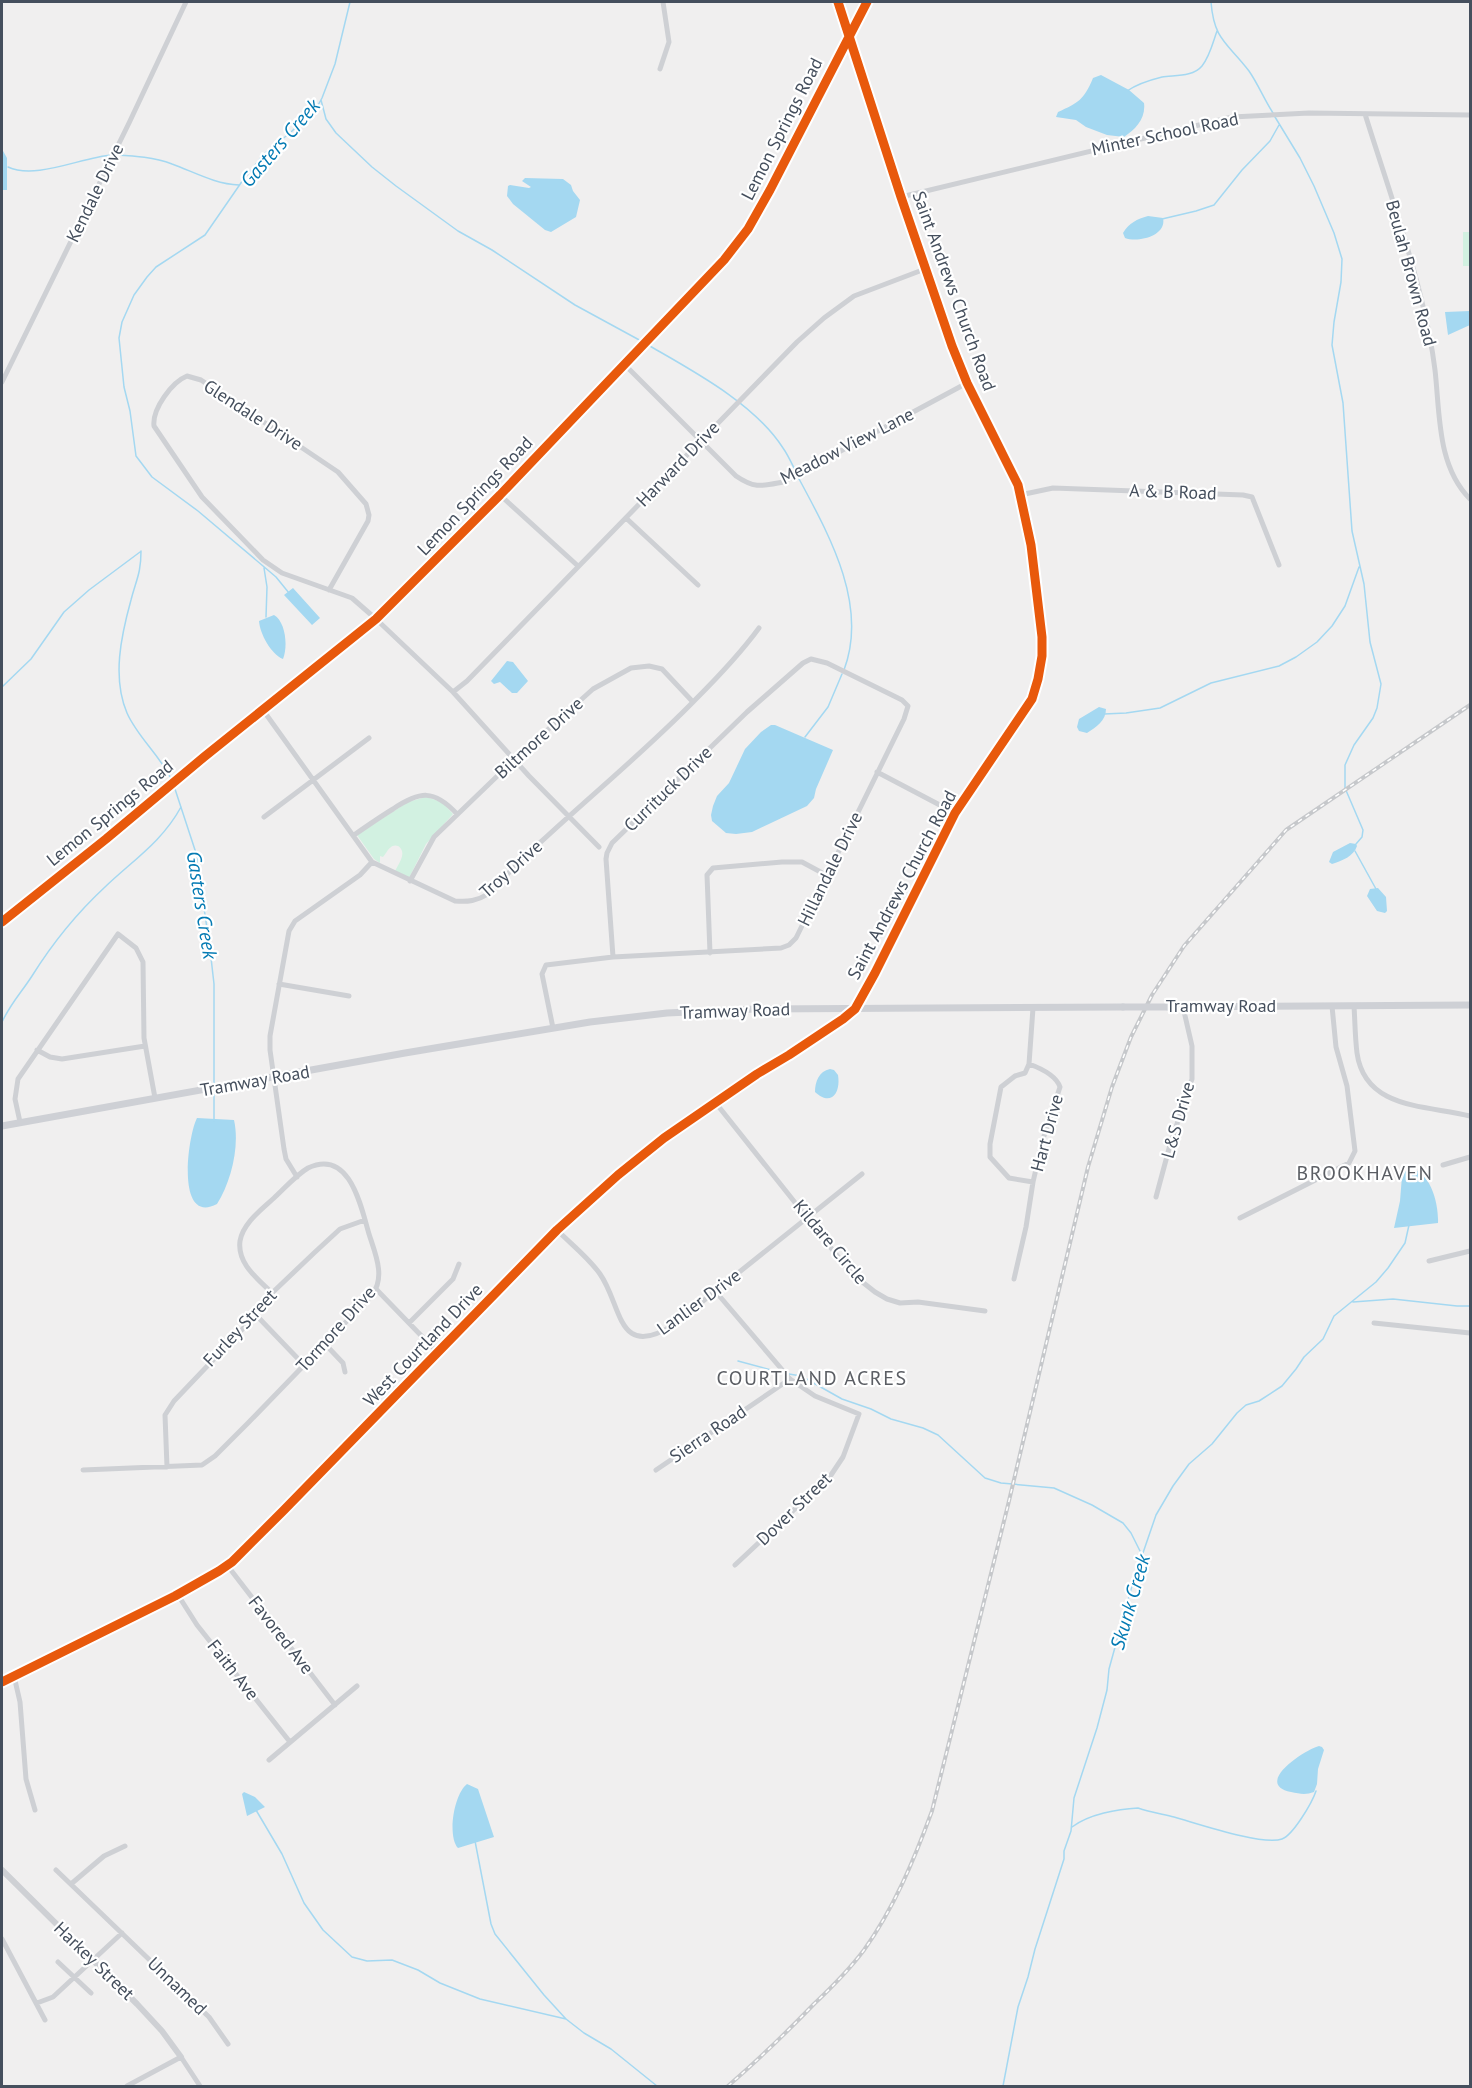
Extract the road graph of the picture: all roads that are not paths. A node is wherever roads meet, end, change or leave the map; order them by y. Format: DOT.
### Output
graph roads {
  1 [pos="186,2"];
  2 [pos="663,2"];
  3 [pos="838,2"];
  4 [pos="867,2"];
  5 [pos="849,35"];
  6 [pos="660,69"];
  7 [pos="1365,114"];
  8 [pos="1470,115"];
  9 [pos="901,197"];
  10 [pos="925,269"];
  11 [pos="625,365"];
  12 [pos="2,382"];
  13 [pos="967,383"];
  14 [pos="701,440"];
  15 [pos="500,495"];
  16 [pos="1020,495"];
  17 [pos="1470,499"];
  18 [pos="626,518"];
  19 [pos="1279,565"];
  20 [pos="578,566"];
  21 [pos="698,585"];
  22 [pos="329,590"];
  23 [pos="376,619"];
  24 [pos="759,628"];
  25 [pos="811,659"];
  26 [pos="453,692"];
  27 [pos="693,702"];
  28 [pos="263,710"];
  29 [pos="369,738"];
  30 [pos="514,760"];
  31 [pos="877,772"];
  32 [pos="314,779"];
  33 [pos="955,813"];
  34 [pos="457,814"];
  35 [pos="264,817"];
  36 [pos="568,817"];
  37 [pos="354,835"];
  38 [pos="599,847"];
  39 [pos="372,862"];
  40 [pos="828,876"];
  41 [pos="411,881"];
  42 [pos="2,921"];
  43 [pos="710,953"];
  44 [pos="613,957"];
  45 [pos="279,984"];
  46 [pos="349,996"];
  47 [pos="1470,1005"];
  48 [pos="1332,1006"];
  49 [pos="1354,1006"];
  50 [pos="1183,1007"];
  51 [pos="1033,1008"];
  52 [pos="855,1009"];
  53 [pos="554,1028"];
  54 [pos="146,1046"];
  55 [pos="37,1050"];
  56 [pos="1029,1064"];
  57 [pos="275,1077"];
  58 [pos="155,1098"];
  59 [pos="715,1102"];
  60 [pos="1470,1116"];
  61 [pos="20,1122"];
  62 [pos="5,1125"];
  63 [pos="1470,1157"];
  64 [pos="1443,1165"];
  65 [pos="862,1174"];
  66 [pos="297,1177"];
  67 [pos="1033,1182"];
  68 [pos="1156,1197"];
  69 [pos="808,1217"];
  70 [pos="1240,1218"];
  71 [pos="365,1220"];
  72 [pos="557,1230"];
  73 [pos="1470,1251"];
  74 [pos="1429,1261"];
  75 [pos="459,1264"];
  76 [pos="1014,1279"];
  77 [pos="376,1289"];
  78 [pos="716,1292"];
  79 [pos="272,1293"];
  80 [pos="985,1311"];
  81 [pos="256,1315"];
  82 [pos="410,1323"];
  83 [pos="1374,1323"];
  84 [pos="1470,1333"];
  85 [pos="325,1344"];
  86 [pos="438,1353"];
  87 [pos="304,1365"];
  88 [pos="345,1372"];
  89 [pos="790,1379"];
  90 [pos="166,1467"];
  91 [pos="83,1470"];
  92 [pos="656,1470"];
  93 [pos="227,1565"];
  94 [pos="735,1565"];
  95 [pos="178,1594"];
  96 [pos="14,1676"];
  97 [pos="2,1682"];
  98 [pos="357,1686"];
  99 [pos="335,1705"];
  100 [pos="290,1742"];
  101 [pos="269,1760"];
  102 [pos="35,1810"];
  103 [pos="125,1846"];
  104 [pos="2,1870"];
  105 [pos="56,1870"];
  106 [pos="71,1884"];
  107 [pos="122,1933"];
  108 [pos="2,1939"];
  109 [pos="58,1962"];
  110 [pos="92,1962"];
  111 [pos="75,1978"];
  112 [pos="92,1993"];
  113 [pos="37,2003"];
  114 [pos="45,2020"];
  115 [pos="228,2044"];
  116 [pos="181,2057"];
  117 [pos="127,2086"];
  118 [pos="200,2086"];
  1 -- 12 [label="street, Kendale Drive"];
  2 -- 6 [label="street"];
  3 -- 5 [label="street, Saint Andrews Church Road"];
  4 -- 5 [label="street, Lemon Springs Road"];
  5 -- 9 [label="street, Saint Andrews Church Road"];
  5 -- 11 [label="street, Lemon Springs Road"];
  7 -- 8 [label="street, Minter School Road"];
  7 -- 9 [label="street, Minter School Road"];
  7 -- 17 [label="street, Beulah Brown Road"];
  9 -- 10 [label="street, Saint Andrews Church Road"];
  10 -- 13 [label="street, Saint Andrews Church Road"];
  10 -- 14 [label="street, Harward Drive"];
  11 -- 14 [label="street, Meadow View Lane"];
  11 -- 15 [label="street, Lemon Springs Road"];
  13 -- 14 [label="street, Meadow View Lane"];
  13 -- 16 [label="street, Saint Andrews Church Road"];
  14 -- 18 [label="street, Harward Drive"];
  15 -- 20 [label="street"];
  15 -- 23 [label="street, Lemon Springs Road"];
  16 -- 19 [label="street, A & B Road"];
  16 -- 33 [label="street, Saint Andrews Church Road"];
  18 -- 20 [label="street, Harward Drive"];
  18 -- 21 [label="street"];
  20 -- 26 [label="street, Harward Drive"];
  22 -- 22 [label="street, Glendale Drive"];
  22 -- 23 [label="street, Glendale Drive"];
  23 -- 26 [label="street, Glendale Drive"];
  23 -- 28 [label="street, Lemon Springs Road"];
  24 -- 27 [label="street, Troy Drive"];
  25 -- 31 [label="street, Hillandale Drive"];
  25 -- 44 [label="street, Currituck Drive"];
  26 -- 30 [label="street, Glendale Drive"];
  27 -- 30 [label="street, Biltmore Drive"];
  27 -- 36 [label="street, Troy Drive"];
  28 -- 32 [label="street"];
  28 -- 42 [label="street, Lemon Springs Road"];
  29 -- 32 [label="street"];
  30 -- 34 [label="street, Biltmore Drive"];
  30 -- 36 [label="street, Glendale Drive"];
  31 -- 33 [label="street"];
  31 -- 40 [label="street, Hillandale Drive"];
  32 -- 35 [label="street"];
  32 -- 37 [label="street"];
  33 -- 52 [label="street, Saint Andrews Church Road"];
  34 -- 37 [label="street"];
  34 -- 41 [label="street, Biltmore Drive"];
  36 -- 38 [label="street, Glendale Drive"];
  36 -- 41 [label="street, Troy Drive"];
  37 -- 39 [label="street"];
  39 -- 41 [label="street, Troy Drive"];
  39 -- 45 [label="street"];
  40 -- 43 [label="street, Hillandale Drive"];
  40 -- 43 [label="street"];
  43 -- 44 [label="street, Hillandale Drive"];
  44 -- 53 [label="street, Hillandale Drive"];
  45 -- 46 [label="street"];
  45 -- 57 [label="street"];
  47 -- 49 [label="main road, Tramway Road"];
  48 -- 49 [label="main road, Tramway Road"];
  48 -- 50 [label="main road, Tramway Road"];
  48 -- 70 [label="street"];
  49 -- 60 [label="street"];
  50 -- 51 [label="main road, Tramway Road, bridge"];
  50 -- 68 [label="street, L&S Drive"];
  51 -- 52 [label="main road, Tramway Road"];
  51 -- 56 [label="street"];
  52 -- 53 [label="main road, Tramway Road"];
  52 -- 59 [label="street, West Courtland Drive"];
  53 -- 57 [label="main road, Tramway Road"];
  54 -- 55 [label="street"];
  54 -- 55 [label="street"];
  54 -- 58 [label="street"];
  55 -- 61 [label="street"];
  56 -- 67 [label="street, Hart Drive"];
  56 -- 67 [label="street, Hart Drive"];
  57 -- 58 [label="main road, Tramway Road"];
  57 -- 66 [label="street"];
  58 -- 61 [label="main road, Tramway Road"];
  59 -- 69 [label="street, Kildare Circle"];
  59 -- 72 [label="street, West Courtland Drive"];
  61 -- 62 [label="main road, Tramway Road"];
  63 -- 64 [label="street"];
  65 -- 69 [label="street, Lanlier Drive"];
  66 -- 71 [label="street, Tormore Drive"];
  66 -- 79 [label="street, Tormore Drive"];
  67 -- 76 [label="street, Hart Drive"];
  69 -- 78 [label="street, Lanlier Drive"];
  69 -- 80 [label="street, Kildare Circle"];
  71 -- 77 [label="street, Tormore Drive"];
  71 -- 79 [label="street, Furley Street"];
  72 -- 78 [label="street, Lanlier Drive"];
  72 -- 86 [label="street, West Courtland Drive"];
  73 -- 74 [label="street"];
  75 -- 82 [label="street"];
  77 -- 82 [label="street"];
  77 -- 85 [label="street, Tormore Drive"];
  78 -- 89 [label="street"];
  79 -- 81 [label="street, Furley Street"];
  81 -- 87 [label="street"];
  81 -- 90 [label="street, Furley Street"];
  82 -- 86 [label="street"];
  83 -- 84 [label="street"];
  85 -- 87 [label="street, Tormore Drive"];
  85 -- 88 [label="street"];
  86 -- 93 [label="street, West Courtland Drive"];
  87 -- 90 [label="street, Tormore Drive"];
  89 -- 92 [label="street, Sierra Road"];
  89 -- 94 [label="street, Dover Street"];
  90 -- 91 [label="street, Tormore Drive"];
  93 -- 95 [label="street, West Courtland Drive"];
  93 -- 99 [label="street, Favored Ave"];
  95 -- 96 [label="street, West Courtland Drive"];
  95 -- 100 [label="street, Faith Ave"];
  96 -- 97 [label="street, West Courtland Drive"];
  96 -- 102 [label="street"];
  98 -- 99 [label="street"];
  99 -- 100 [label="street"];
  100 -- 101 [label="street"];
  103 -- 106 [label="street"];
  104 -- 110 [label="street, Harkey Street"];
  105 -- 106 [label="street, Unnamed"];
  106 -- 107 [label="street, Unnamed"];
  107 -- 110 [label="street"];
  107 -- 115 [label="street, Unnamed"];
  108 -- 113 [label="street"];
  109 -- 111 [label="street"];
  110 -- 111 [label="street"];
  110 -- 116 [label="street, Harkey Street"];
  111 -- 112 [label="street"];
  111 -- 113 [label="street"];
  113 -- 114 [label="street"];
  116 -- 117 [label="street"];
  116 -- 118 [label="street"];
}
